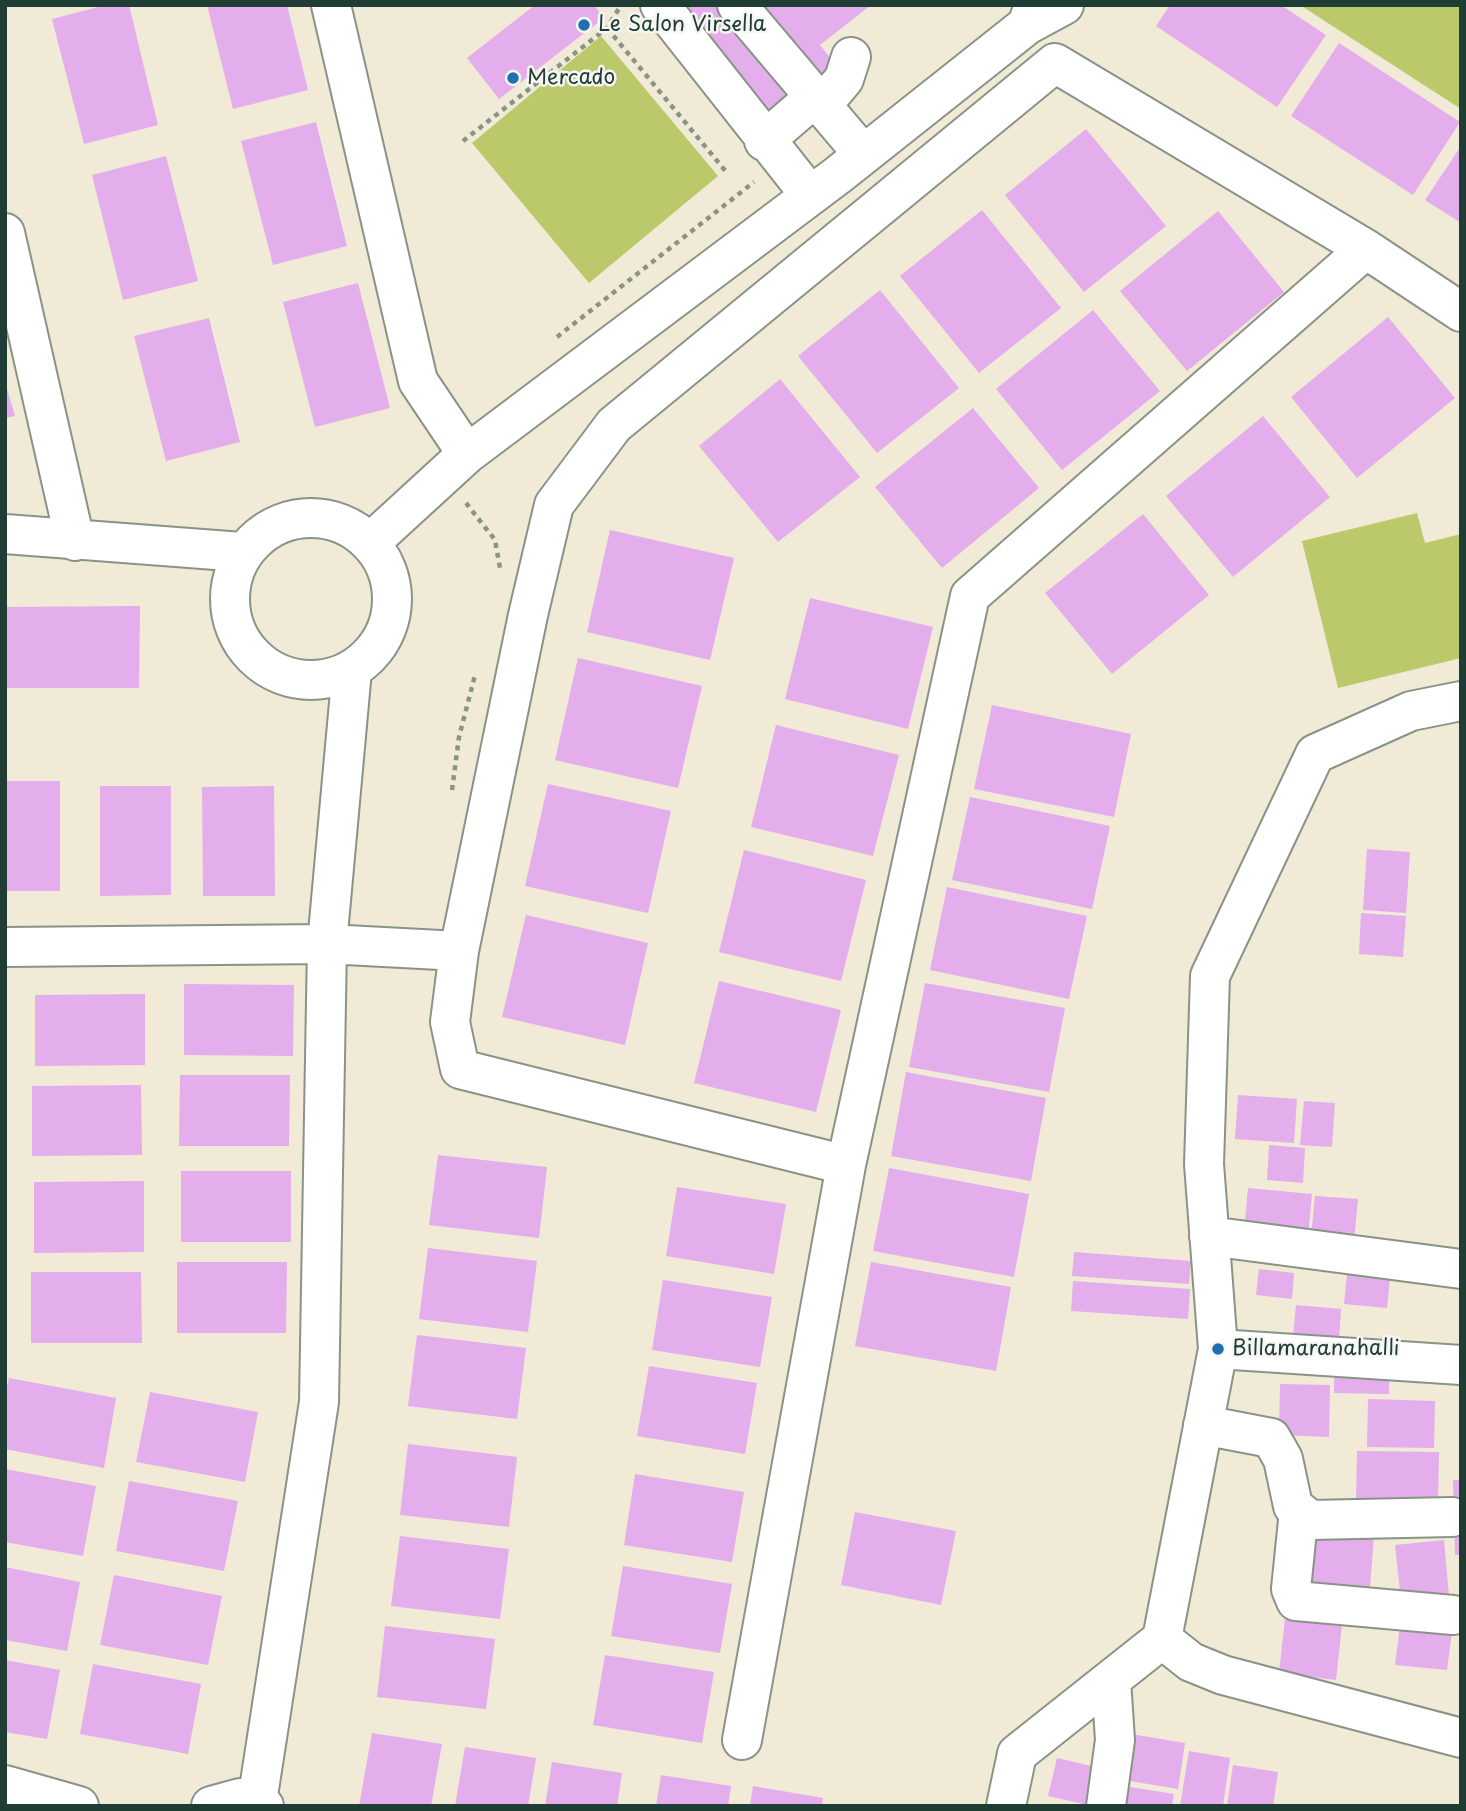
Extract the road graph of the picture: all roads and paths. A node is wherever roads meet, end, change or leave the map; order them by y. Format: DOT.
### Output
graph roads {
  1 [pos="331,5"];
  2 [pos="621,5"];
  3 [pos="660,5"];
  4 [pos="737,5"];
  5 [pos="1064,5"];
  6 [pos="1031,15"];
  7 [pos="607,27"];
  8 [pos="851,57"];
  9 [pos="818,102"];
  10 [pos="463,141"];
  11 [pos="773,151"];
  12 [pos="863,154"];
  13 [pos="728,174"];
  14 [pos="810,195"];
  15 [pos="5,233"];
  16 [pos="1366,249"];
  17 [pos="1461,312"];
  18 [pos="554,339"];
  19 [pos="454,466"];
  20 [pos="5,534"];
  21 [pos="75,541"];
  22 [pos="371,542"];
  23 [pos="242,552"];
  24 [pos="501,573"];
  25 [pos="352,670"];
  26 [pos="476,674"];
  27 [pos="1461,701"];
  28 [pos="450,800"];
  29 [pos="327,944"];
  30 [pos="5,947"];
  31 [pos="460,951"];
  32 [pos="846,1165"];
  33 [pos="1209,1236"];
  34 [pos="1461,1269"];
  35 [pos="1218,1349"];
  36 [pos="1461,1365"];
  37 [pos="1203,1425"];
  38 [pos="1299,1511"];
  39 [pos="1452,1517"];
  40 [pos="1453,1615"];
  41 [pos="1162,1639"];
  42 [pos="1111,1680"];
  43 [pos="1461,1738"];
  44 [pos="742,1740"];
  45 [pos="5,1785"];
  46 [pos="261,1804"];
  47 [pos="79,1806"];
  48 [pos="211,1806"];
  49 [pos="1006,1806"];
  50 [pos="1105,1806"];
  1 -- 19 [label="street"];
  2 -- 7 [label="path"];
  3 -- 11 [label="street"];
  4 -- 9 [label="street"];
  5 -- 6 [label="street"];
  6 -- 12 [label="street"];
  7 -- 10 [label="path"];
  7 -- 13 [label="path"];
  8 -- 9 [label="street"];
  9 -- 11 [label="street"];
  9 -- 12 [label="street"];
  11 -- 14 [label="street"];
  11 -- 18 [label="path"];
  12 -- 14 [label="street"];
  14 -- 19 [label="street"];
  15 -- 21 [label="street"];
  16 -- 17 [label="street"];
  16 -- 31 [label="street"];
  16 -- 32 [label="street"];
  19 -- 22 [label="street"];
  19 -- 24 [label="path"];
  20 -- 21 [label="street"];
  21 -- 23 [label="street"];
  22 -- 23 [label="street"];
  22 -- 25 [label="street"];
  23 -- 25 [label="street"];
  25 -- 29 [label="street"];
  26 -- 28 [label="path"];
  27 -- 33 [label="street"];
  29 -- 30 [label="street"];
  29 -- 31 [label="street"];
  29 -- 46 [label="street"];
  31 -- 32 [label="street"];
  32 -- 44 [label="street"];
  33 -- 34 [label="street"];
  33 -- 35 [label="street"];
  35 -- 36 [label="street"];
  35 -- 37 [label="street"];
  37 -- 38 [label="street"];
  37 -- 41 [label="street"];
  38 -- 39 [label="street"];
  38 -- 40 [label="street"];
  41 -- 42 [label="street"];
  41 -- 43 [label="street"];
  42 -- 49 [label="street"];
  42 -- 50 [label="street"];
  45 -- 47 [label="street"];
  46 -- 48 [label="street"];
}
